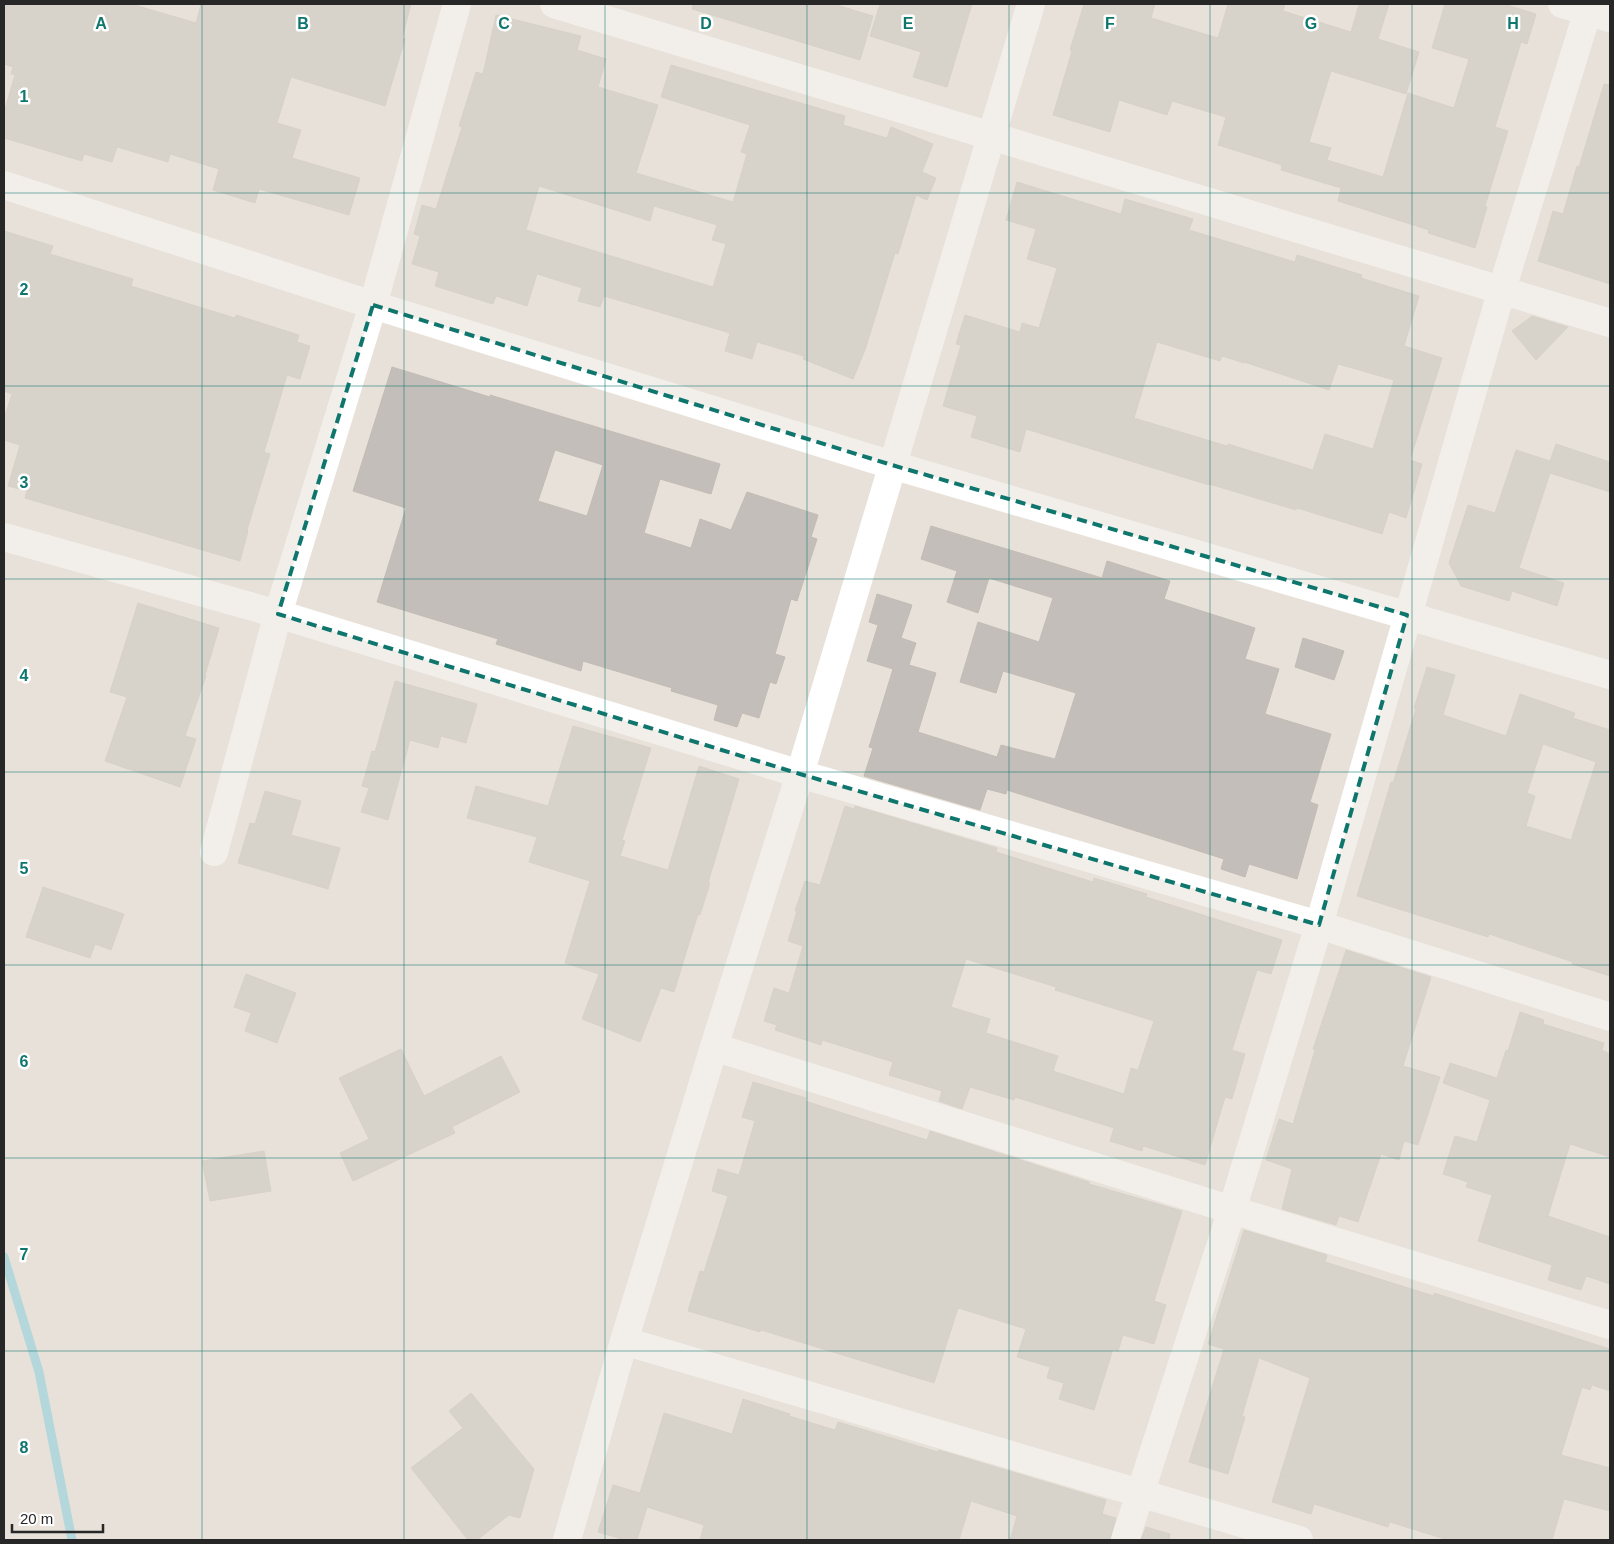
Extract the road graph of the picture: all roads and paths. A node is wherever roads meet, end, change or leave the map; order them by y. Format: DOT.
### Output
graph roads {
  1 [pos="457,4"];
  2 [pos="554,4"];
  3 [pos="1031,4"];
  4 [pos="1562,4"];
  5 [pos="1596,11"];
  6 [pos="992,136"];
  7 [pos="4,185"];
  8 [pos="1502,289"];
  9 [pos="373,305"];
  10 [pos="1610,323"];
  11 [pos="892,465"];
  12 [pos="4,537"];
  13 [pos="278,614"];
  14 [pos="1407,615"];
  15 [pos="1610,675"];
  16 [pos="800,774"];
  17 [pos="214,852"];
  18 [pos="1318,925"];
  19 [pos="1610,1017"];
  20 [pos="714,1047"];
  21 [pos="1232,1210"];
  22 [pos="1610,1326"];
  23 [pos="624,1341"];
  24 [pos="1140,1493"];
  25 [pos="567,1540"];
  26 [pos="1126,1540"];
  27 [pos="1299,1540"];
  1 -- 9 [label="street"];
  2 -- 6 [label="street"];
  3 -- 6 [label="street"];
  4 -- 5 [label="street"];
  5 -- 8 [label="street"];
  6 -- 8 [label="street"];
  6 -- 11 [label="street"];
  7 -- 9 [label="street"];
  8 -- 10 [label="street"];
  8 -- 14 [label="street"];
  9 -- 11 [label="street"];
  9 -- 13 [label="street"];
  11 -- 14 [label="street"];
  11 -- 16 [label="street"];
  12 -- 13 [label="street"];
  13 -- 16 [label="street"];
  13 -- 17 [label="street"];
  14 -- 15 [label="street"];
  14 -- 18 [label="street"];
  16 -- 18 [label="street"];
  16 -- 20 [label="street"];
  18 -- 19 [label="street"];
  18 -- 21 [label="street"];
  20 -- 21 [label="street"];
  20 -- 23 [label="street"];
  21 -- 22 [label="street"];
  21 -- 24 [label="street"];
  23 -- 24 [label="street"];
  23 -- 25 [label="street"];
  24 -- 26 [label="street"];
  24 -- 27 [label="street"];
}
